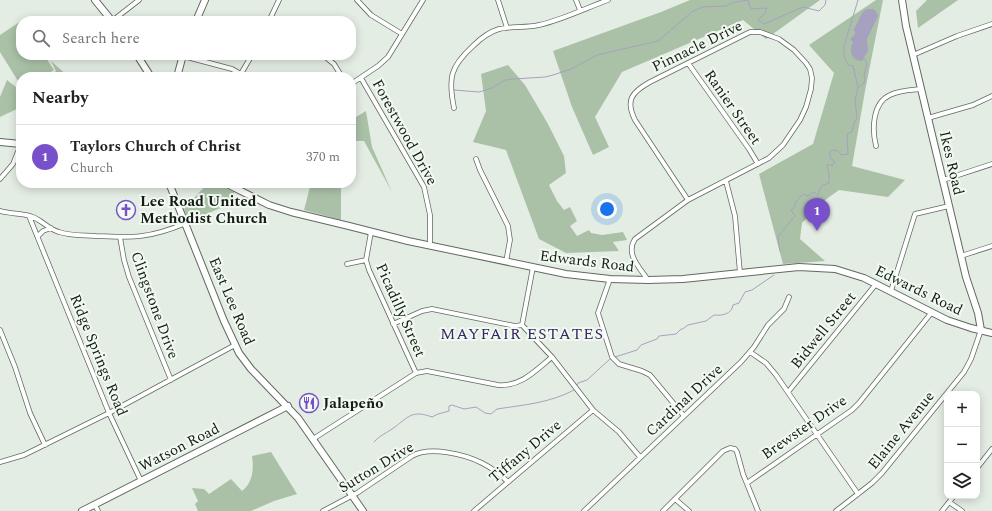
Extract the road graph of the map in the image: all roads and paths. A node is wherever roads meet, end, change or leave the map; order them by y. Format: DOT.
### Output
graph roads {
  1 [pos="95,0"];
  2 [pos="139,0"];
  3 [pos="205,0"];
  4 [pos="278,0"];
  5 [pos="357,0"];
  6 [pos="423,0"];
  7 [pos="498,0"];
  8 [pos="576,0"];
  9 [pos="608,0"];
  10 [pos="902,0"];
  11 [pos="580,10"];
  12 [pos="108,16"];
  13 [pos="118,16"];
  14 [pos="198,16"];
  15 [pos="273,16"];
  16 [pos="992,24"];
  17 [pos="507,28"];
  18 [pos="402,34"];
  19 [pos="913,55"];
  20 [pos="140,60"];
  21 [pos="182,60"];
  22 [pos="200,60"];
  23 [pos="249,60"];
  24 [pos="329,60"];
  25 [pos="688,63"];
  26 [pos="148,72"];
  27 [pos="178,72"];
  28 [pos="236,72"];
  29 [pos="242,72"];
  30 [pos="339,72"];
  31 [pos="361,78"];
  32 [pos="356,81"];
  33 [pos="921,89"];
  34 [pos="992,96"];
  35 [pos="454,108"];
  36 [pos="928,118"];
  37 [pos="0,142"];
  38 [pos="16,144"];
  39 [pos="876,146"];
  40 [pos="16,156"];
  41 [pos="476,159"];
  42 [pos="758,164"];
  43 [pos="992,164"];
  44 [pos="0,179"];
  45 [pos="943,180"];
  46 [pos="726,181"];
  47 [pos="171,188"];
  48 [pos="236,188"];
  49 [pos="688,200"];
  50 [pos="948,206"];
  51 [pos="0,210"];
  52 [pos="30,216"];
  53 [pos="186,223"];
  54 [pos="51,228"];
  55 [pos="371,232"];
  56 [pos="38,236"];
  57 [pos="120,237"];
  58 [pos="430,246"];
  59 [pos="992,246"];
  60 [pos="961,256"];
  61 [pos="366,260"];
  62 [pos="506,262"];
  63 [pos="347,264"];
  64 [pos="533,267"];
  65 [pos="740,273"];
  66 [pos="610,279"];
  67 [pos="648,280"];
  68 [pos="876,284"];
  69 [pos="891,291"];
  70 [pos="789,297"];
  71 [pos="932,312"];
  72 [pos="393,324"];
  73 [pos="522,325"];
  74 [pos="0,330"];
  75 [pos="982,330"];
  76 [pos="992,333"];
  77 [pos="235,345"];
  78 [pos="750,352"];
  79 [pos="552,357"];
  80 [pos="416,373"];
  81 [pos="171,380"];
  82 [pos="788,392"];
  83 [pos="288,406"];
  84 [pos="593,410"];
  85 [pos="109,413"];
  86 [pos="684,416"];
  87 [pos="817,435"];
  88 [pos="313,439"];
  89 [pos="45,445"];
  90 [pos="992,449"];
  91 [pos="640,457"];
  92 [pos="0,462"];
  93 [pos="980,464"];
  94 [pos="141,481"];
  95 [pos="508,482"];
  96 [pos="747,483"];
  97 [pos="858,494"];
  98 [pos="352,496"];
  99 [pos="675,499"];
  100 [pos="952,499"];
  101 [pos="949,502"];
  102 [pos="95,505"];
  103 [pos="82,511"];
  104 [pos="98,511"];
  105 [pos="323,511"];
  106 [pos="362,511"];
  107 [pos="474,511"];
  108 [pos="584,511"];
  109 [pos="663,511"];
  110 [pos="689,511"];
  111 [pos="758,511"];
  112 [pos="836,511"];
  113 [pos="942,511"];
  114 [pos="962,511"];
  1 -- 12 [label="street"];
  2 -- 13 [label="street"];
  3 -- 14 [label="street"];
  4 -- 15 [label="street"];
  5 -- 18 [label="street"];
  6 -- 18 [label="street"];
  7 -- 17 [label="street"];
  8 -- 11 [label="street"];
  9 -- 11 [label="street"];
  10 -- 19 [label="street, Ikes Road"];
  11 -- 17 [label="street"];
  16 -- 19 [label="street"];
  17 -- 35 [label="street"];
  18 -- 31 [label="street"];
  19 -- 33 [label="street, Ikes Road"];
  20 -- 26 [label="street"];
  21 -- 27 [label="street"];
  22 -- 28 [label="street"];
  23 -- 29 [label="street"];
  24 -- 30 [label="street"];
  25 -- 42 [label="street, Ranier Street"];
  25 -- 42 [label="street, Pinnacle Drive"];
  25 -- 49 [label="street, Pinnacle Drive"];
  31 -- 32 [label="street"];
  31 -- 58 [label="street, Forestwood Drive"];
  33 -- 36 [label="street, Ikes Road"];
  33 -- 39 [label="street"];
  34 -- 36 [label="street"];
  36 -- 45 [label="street, Ikes Road"];
  37 -- 38 [label="street"];
  40 -- 44 [label="street"];
  41 -- 62 [label="street"];
  42 -- 46 [label="street, Pinnacle Drive"];
  43 -- 45 [label="street"];
  45 -- 50 [label="street, Ikes Road"];
  46 -- 49 [label="street, Pinnacle Drive"];
  46 -- 65 [label="street"];
  47 -- 53 [label="street, East Lee Road"];
  48 -- 55 [label="street, Edwards Road"];
  49 -- 67 [label="street, Pinnacle Drive"];
  50 -- 60 [label="street, Ikes Road"];
  50 -- 69 [label="street"];
  51 -- 52 [label="street"];
  52 -- 54 [label="street"];
  52 -- 56 [label="street, Ridge Springs Road"];
  53 -- 57 [label="street"];
  53 -- 77 [label="street, East Lee Road"];
  54 -- 56 [label="street"];
  54 -- 57 [label="street"];
  55 -- 58 [label="street, Edwards Road"];
  55 -- 61 [label="street, Picadilly Street"];
  56 -- 85 [label="street, Ridge Springs Road"];
  57 -- 81 [label="street, Clingstone Drive"];
  58 -- 62 [label="street, Edwards Road"];
  59 -- 60 [label="street"];
  60 -- 75 [label="street, Ikes Road"];
  61 -- 63 [label="street"];
  61 -- 72 [label="street, Picadilly Street"];
  62 -- 64 [label="street, Edwards Road"];
  64 -- 66 [label="street, Edwards Road"];
  64 -- 73 [label="street"];
  65 -- 67 [label="street, Edwards Road"];
  65 -- 68 [label="street, Edwards Road"];
  66 -- 67 [label="street, Edwards Road"];
  66 -- 86 [label="street"];
  68 -- 69 [label="street, Edwards Road"];
  68 -- 82 [label="street, Bidwell Street"];
  69 -- 71 [label="street, Edwards Road"];
  70 -- 78 [label="street, Cardinal Drive"];
  71 -- 75 [label="street, Edwards Road"];
  71 -- 87 [label="street, Brewster Drive"];
  72 -- 73 [label="street"];
  72 -- 80 [label="street, Picadilly Street"];
  73 -- 79 [label="street"];
  74 -- 89 [label="street"];
  75 -- 76 [label="street, Edwards Road"];
  75 -- 97 [label="street, Elaine Avenue"];
  77 -- 81 [label="street"];
  77 -- 83 [label="street, East Lee Road"];
  78 -- 82 [label="street"];
  78 -- 86 [label="street, Cardinal Drive"];
  79 -- 80 [label="street"];
  79 -- 84 [label="street"];
  80 -- 88 [label="street"];
  81 -- 85 [label="street"];
  82 -- 87 [label="street"];
  83 -- 88 [label="street, East Lee Road"];
  83 -- 94 [label="street, Watson Road"];
  84 -- 91 [label="street"];
  84 -- 95 [label="street, Tiffany Drive"];
  85 -- 89 [label="street"];
  85 -- 94 [label="street, Ridge Springs Road"];
  86 -- 91 [label="street, Cardinal Drive"];
  87 -- 96 [label="street, Brewster Drive"];
  87 -- 97 [label="street"];
  88 -- 98 [label="street, East Lee Road"];
  89 -- 92 [label="street"];
  90 -- 93 [label="street"];
  91 -- 108 [label="street, Cardinal Drive"];
  94 -- 102 [label="street, Watson Road"];
  95 -- 98 [label="street, Sutton Drive"];
  95 -- 107 [label="street, Tiffany Drive"];
  96 -- 99 [label="street"];
  96 -- 111 [label="street"];
  97 -- 112 [label="street, Elaine Avenue"];
  98 -- 105 [label="street, Sutton Drive"];
  98 -- 106 [label="street, East Lee Road"];
  99 -- 109 [label="street"];
  99 -- 110 [label="street"];
  100 -- 101 [label="street"];
  101 -- 113 [label="street"];
  101 -- 114 [label="street"];
  102 -- 103 [label="street, Watson Road"];
  102 -- 104 [label="street"];
}
